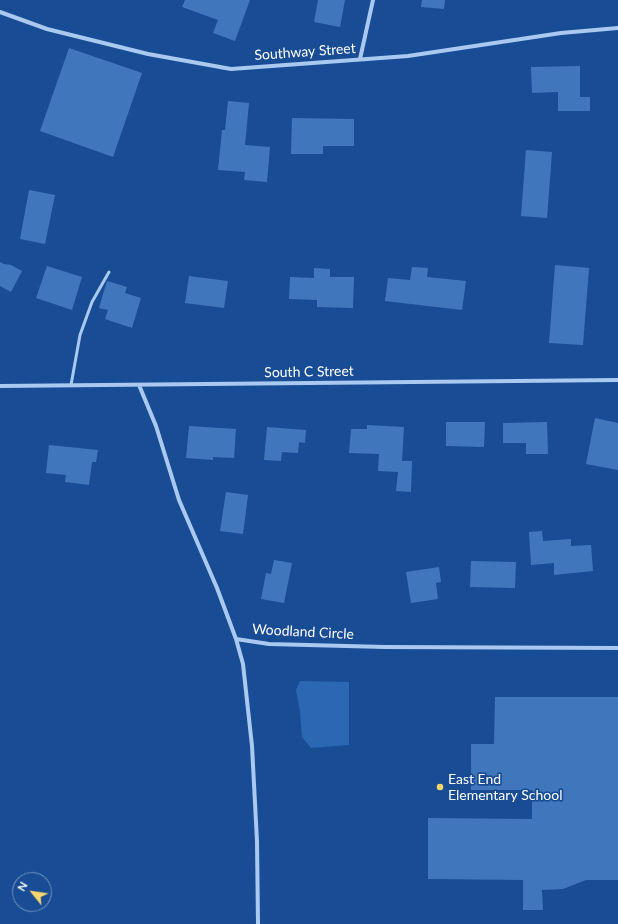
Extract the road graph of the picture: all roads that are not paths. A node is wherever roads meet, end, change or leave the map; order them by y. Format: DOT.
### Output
graph roads {
  1 [pos="373,0"];
  2 [pos="0,12"];
  3 [pos="618,28"];
  4 [pos="360,59"];
  5 [pos="109,272"];
  6 [pos="618,380"];
  7 [pos="71,385"];
  8 [pos="139,385"];
  9 [pos="0,386"];
  10 [pos="236,639"];
  11 [pos="618,648"];
  12 [pos="258,924"];
  1 -- 4 [label="street"];
  2 -- 4 [label="street, Southway Street"];
  3 -- 4 [label="street, Southway Street"];
  5 -- 7 [label="lane"];
  6 -- 8 [label="street, South C Street"];
  7 -- 8 [label="street, South C Street"];
  7 -- 9 [label="street, South C Street"];
  8 -- 10 [label="street, Woodland Circle"];
  10 -- 11 [label="street, Woodland Circle"];
  10 -- 12 [label="street"];
}
